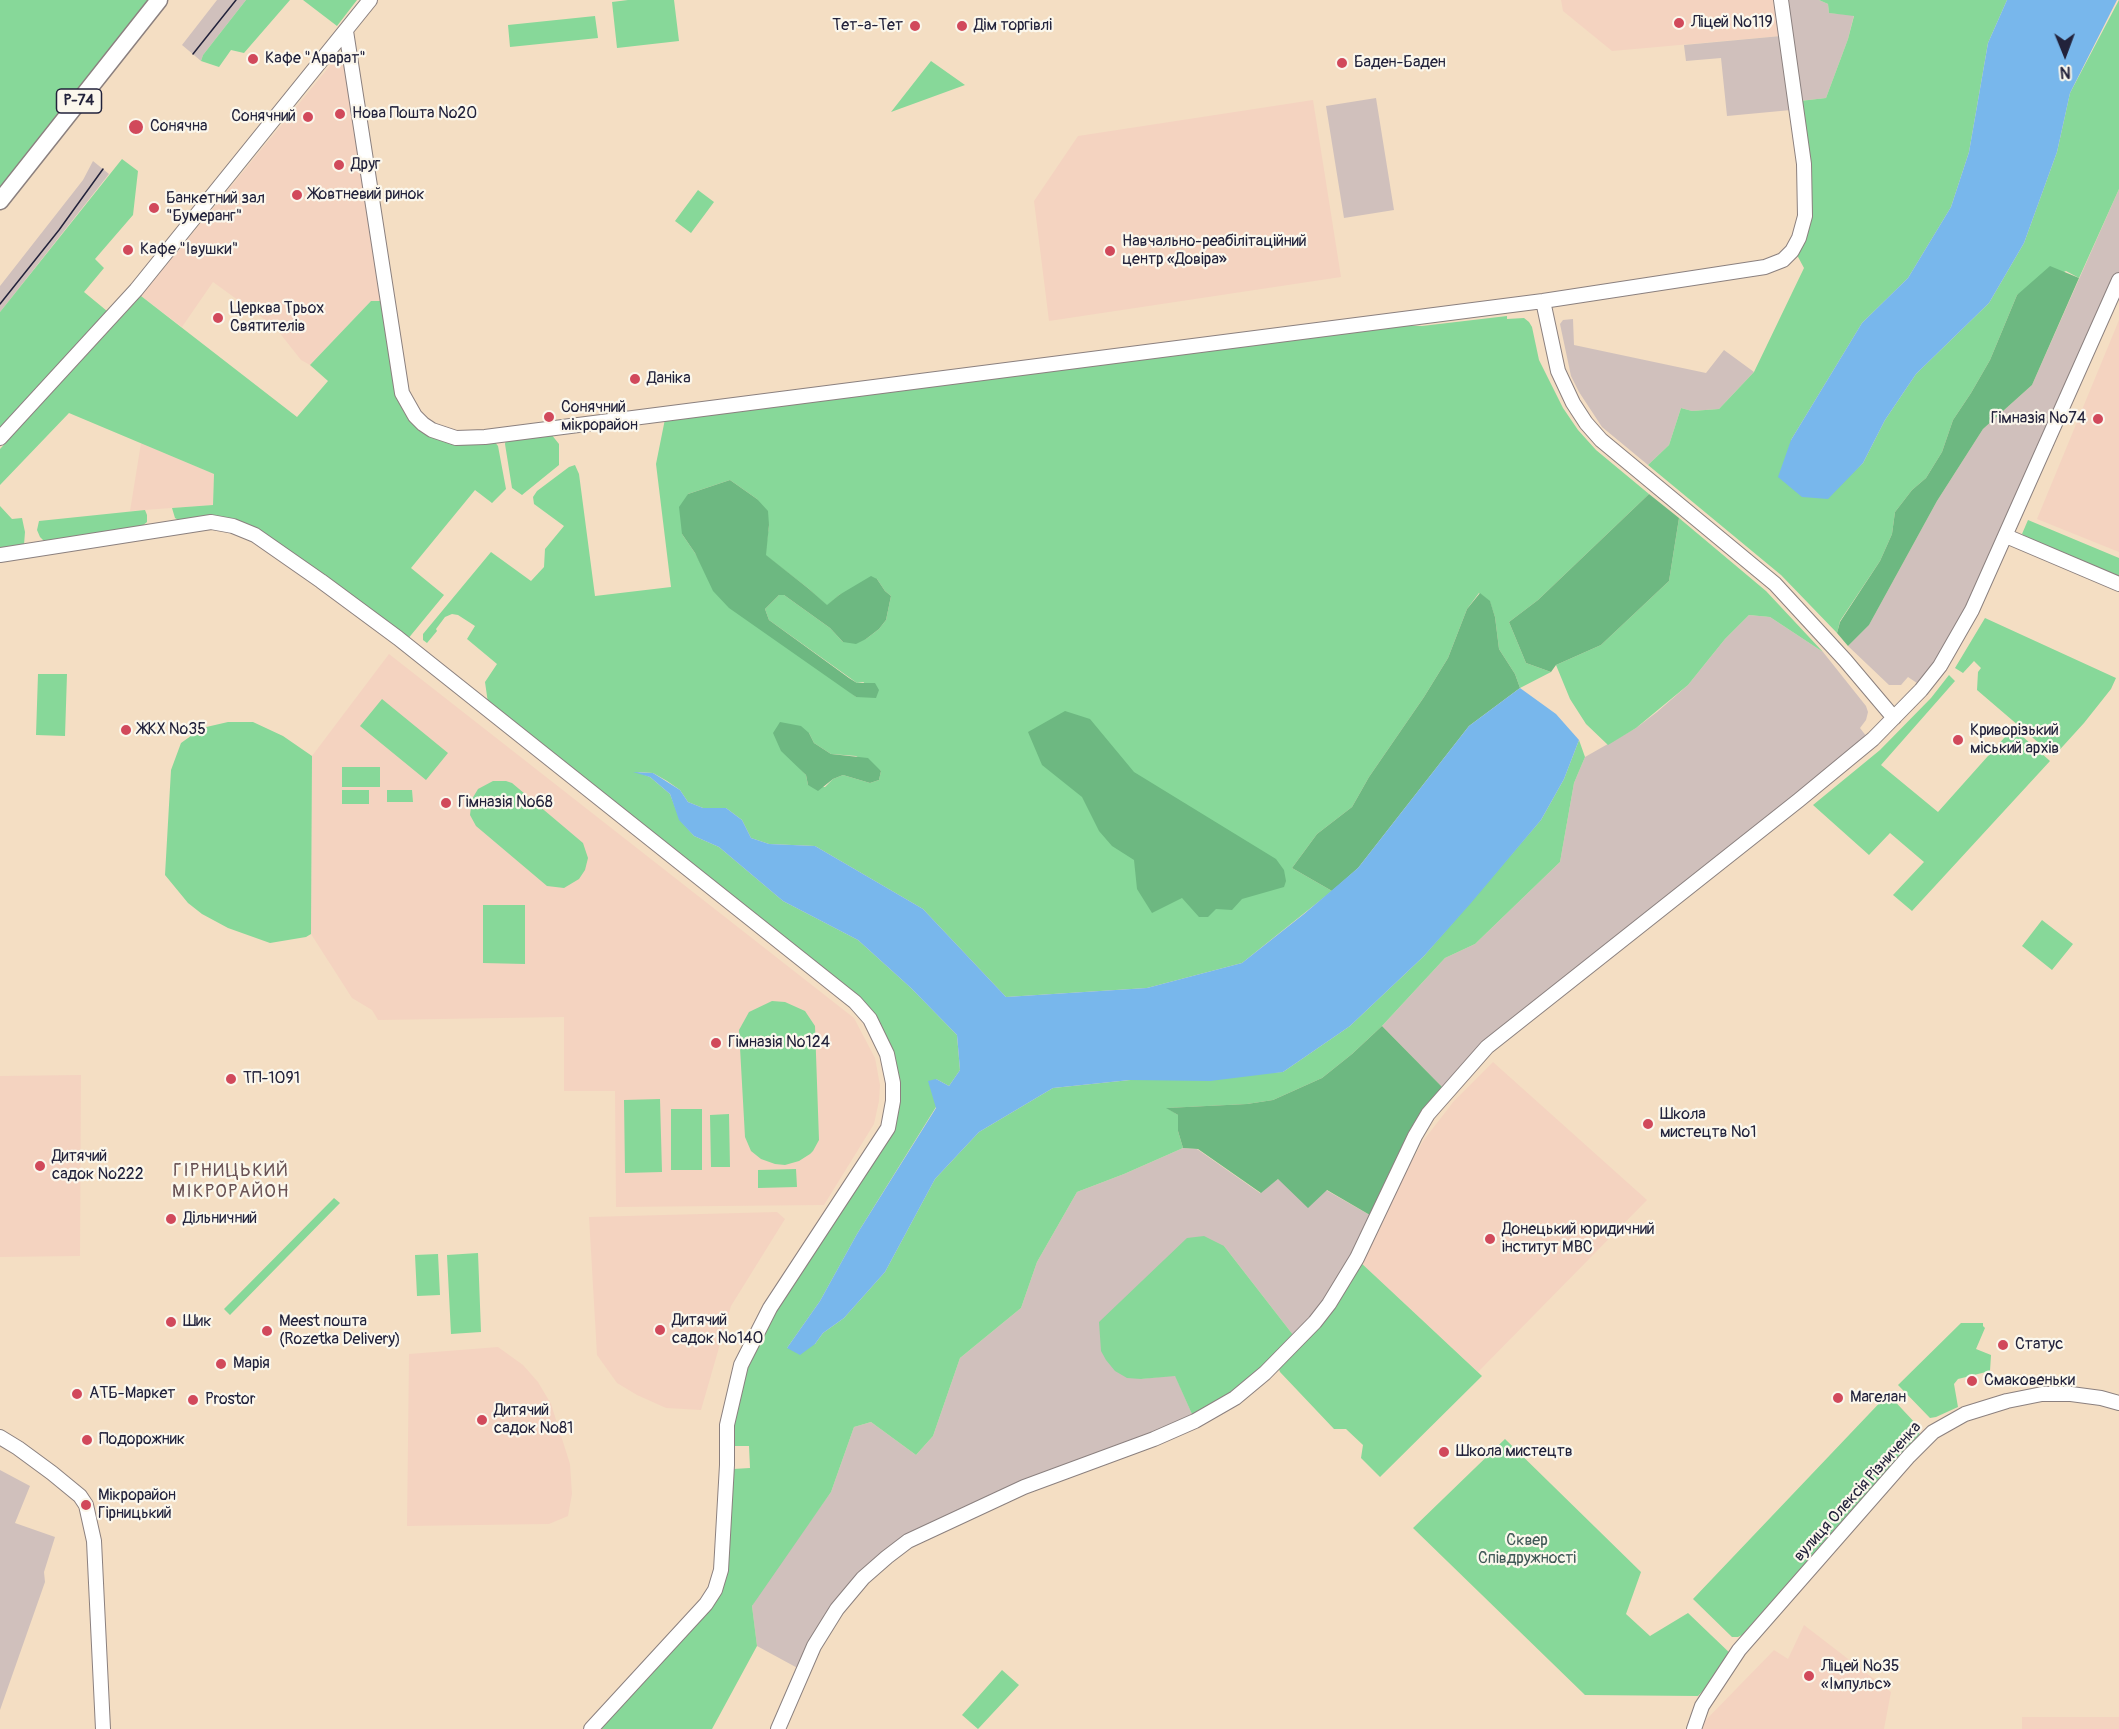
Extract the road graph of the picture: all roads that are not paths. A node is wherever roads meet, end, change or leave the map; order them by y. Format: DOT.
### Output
graph roads {
  1 [pos="159,0"];
  2 [pos="370,0"];
  3 [pos="1781,0"];
  4 [pos="346,31"];
  5 [pos="0,201"];
  6 [pos="2119,280"];
  7 [pos="1543,301"];
  8 [pos="0,438"];
  9 [pos="2006,536"];
  10 [pos="0,555"];
  11 [pos="2119,584"];
  12 [pos="1894,718"];
  13 [pos="2119,1403"];
  14 [pos="0,1437"];
  15 [pos="104,1729"];
  16 [pos="591,1729"];
  17 [pos="778,1729"];
  18 [pos="1694,1729"];
  1 -- 5 [label="main road, Р-74"];
  2 -- 4 [label="street"];
  3 -- 7 [label="street"];
  4 -- 7 [label="street"];
  4 -- 8 [label="street"];
  6 -- 9 [label="street"];
  7 -- 12 [label="street"];
  9 -- 11 [label="street"];
  9 -- 12 [label="street"];
  10 -- 16 [label="street"];
  12 -- 17 [label="street"];
  13 -- 18 [label="street, вулиця Олексія Різниченка"];
  14 -- 15 [label="street"];
}
